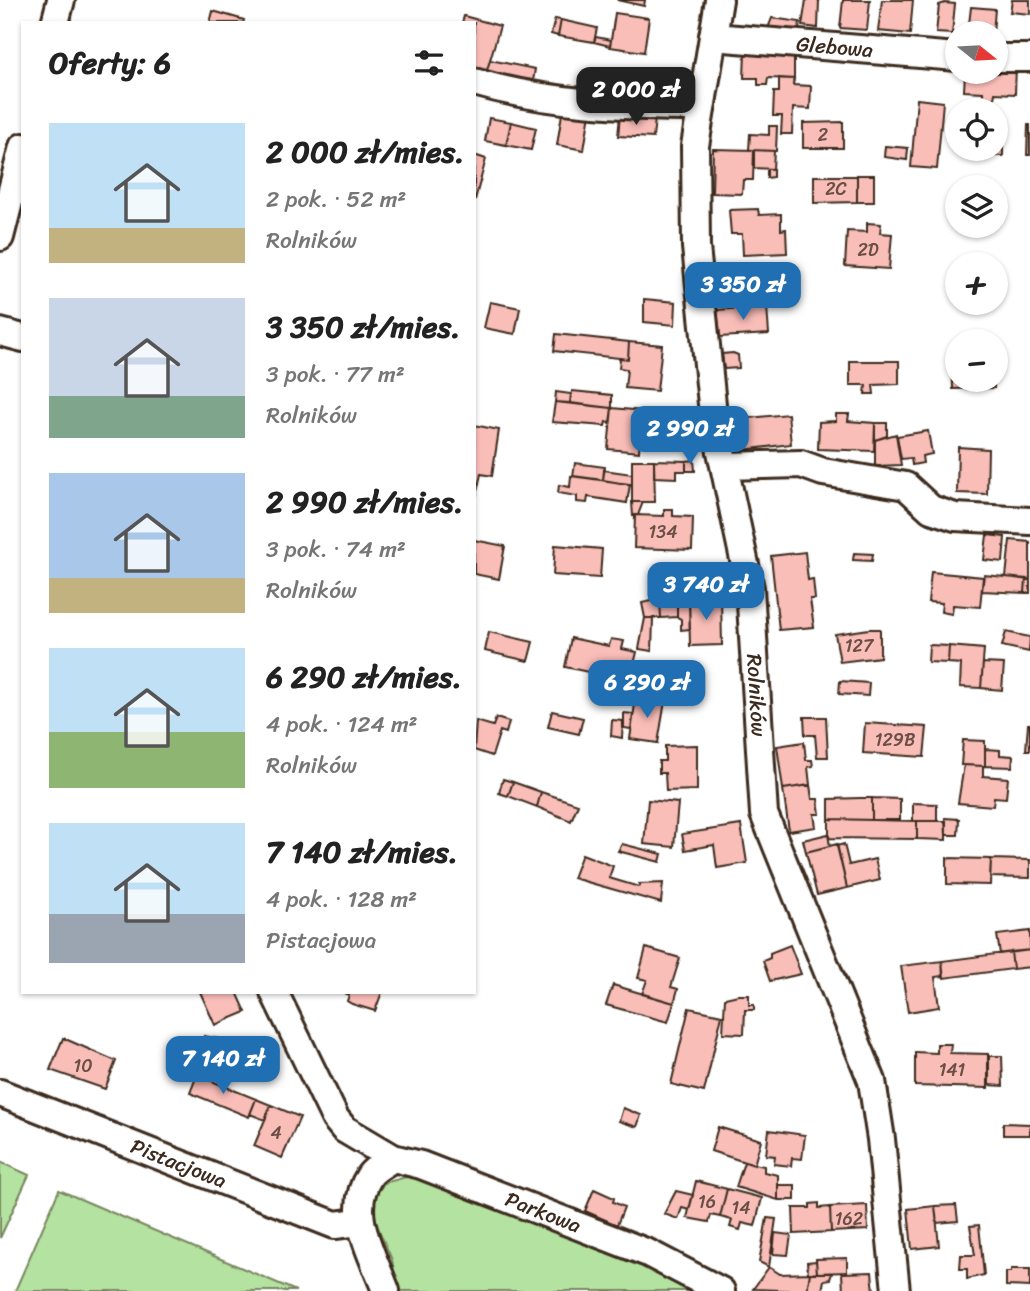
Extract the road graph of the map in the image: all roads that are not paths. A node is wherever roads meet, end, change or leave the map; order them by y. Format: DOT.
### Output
graph roads {
  1 [pos="61,0"];
  2 [pos="719,0"];
  3 [pos="56,21"];
  4 [pos="713,37"];
  5 [pos="945,56"];
  6 [pos="1008,58"];
  7 [pos="1030,58"];
  8 [pos="476,82"];
  9 [pos="700,107"];
  10 [pos="21,155"];
  11 [pos="0,237"];
  12 [pos="0,332"];
  13 [pos="21,337"];
  14 [pos="726,466"];
  15 [pos="1030,521"];
  16 [pos="275,994"];
  17 [pos="0,1093"];
  18 [pos="362,1142"];
  19 [pos="393,1158"];
  20 [pos="371,1173"];
  21 [pos="359,1222"];
  22 [pos="386,1291"];
  23 [pos="721,1291"];
  24 [pos="896,1291"];
  1 -- 3 [label="street"];
  2 -- 4 [label="street, Rolników"];
  4 -- 5 [label="street, Glebowa"];
  4 -- 9 [label="street, Rolników"];
  6 -- 7 [label="street"];
  8 -- 9 [label="street"];
  9 -- 14 [label="street, Rolników"];
  10 -- 11 [label="street"];
  12 -- 13 [label="street"];
  14 -- 15 [label="street"];
  14 -- 24 [label="street, Rolników"];
  16 -- 18 [label="street, Parkowa"];
  17 -- 21 [label="street, Pistacjowa"];
  18 -- 19 [label="street, Parkowa"];
  18 -- 20 [label="street"];
  19 -- 20 [label="street"];
  19 -- 23 [label="street, Parkowa"];
  20 -- 21 [label="street"];
  21 -- 22 [label="street"];
}
